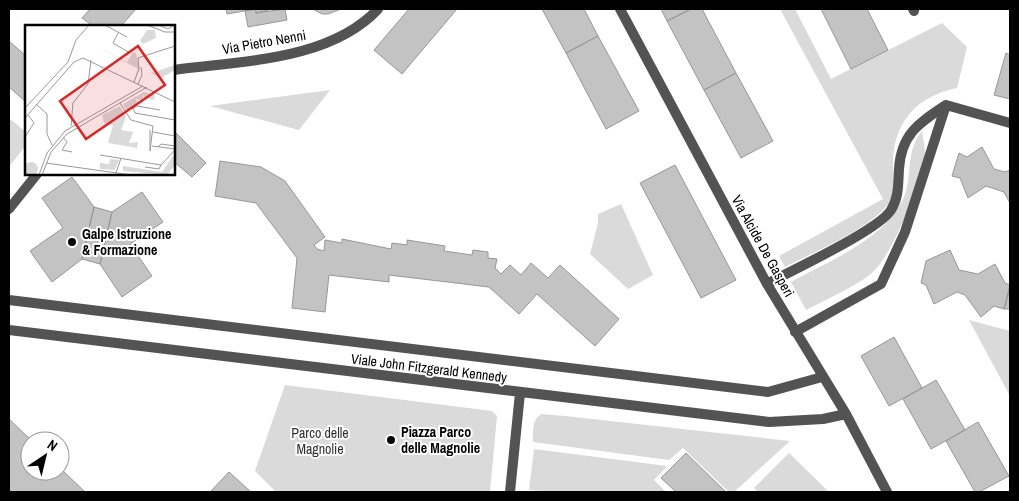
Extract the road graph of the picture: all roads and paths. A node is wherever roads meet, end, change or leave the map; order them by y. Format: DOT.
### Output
graph roads {
  1 [pos="378,9"];
  2 [pos="620,9"];
  3 [pos="175,70"];
  4 [pos="946,105"];
  5 [pos="1010,123"];
  6 [pos="36,175"];
  7 [pos="9,209"];
  8 [pos="767,284"];
  9 [pos="9,300"];
  10 [pos="9,330"];
  11 [pos="795,332"];
  12 [pos="822,377"];
  13 [pos="520,393"];
  14 [pos="846,414"];
  15 [pos="510,492"];
  16 [pos="887,492"];
  1 -- 3 [label="street, Via Pietro Nenni"];
  2 -- 8 [label="street, Via Alcide De Gasperi"];
  4 -- 5 [label="street"];
  4 -- 8 [label="street"];
  4 -- 11 [label="street"];
  6 -- 7 [label="street"];
  8 -- 11 [label="street, Via Alcide De Gasperi"];
  9 -- 12 [label="street, Viale John Fitzgerald Kennedy"];
  10 -- 13 [label="street, Viale John Fitzgerald Kennedy"];
  11 -- 12 [label="street, Via Alcide De Gasperi"];
  12 -- 14 [label="street, Via Alcide De Gasperi"];
  13 -- 14 [label="street, Viale John Fitzgerald Kennedy"];
  13 -- 15 [label="street"];
  14 -- 16 [label="street, Via Alcide De Gasperi"];
}
